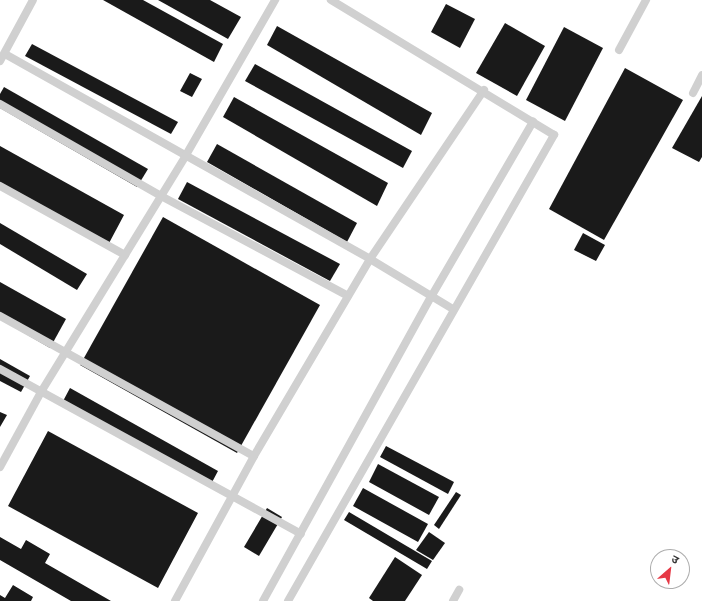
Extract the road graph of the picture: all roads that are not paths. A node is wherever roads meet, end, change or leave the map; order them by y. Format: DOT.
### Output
graph roads {
  1 [pos="33,0"];
  2 [pos="275,0"];
  3 [pos="331,0"];
  4 [pos="646,0"];
  5 [pos="619,50"];
  6 [pos="5,54"];
  7 [pos="0,61"];
  8 [pos="702,75"];
  9 [pos="484,90"];
  10 [pos="693,94"];
  11 [pos="0,104"];
  12 [pos="533,122"];
  13 [pos="186,155"];
  14 [pos="0,186"];
  15 [pos="161,196"];
  16 [pos="124,255"];
  17 [pos="370,259"];
  18 [pos="348,296"];
  19 [pos="431,297"];
  20 [pos="453,309"];
  21 [pos="0,316"];
  22 [pos="64,353"];
  23 [pos="0,369"];
  24 [pos="41,392"];
  25 [pos="254,456"];
  26 [pos="0,467"];
  27 [pos="232,498"];
  28 [pos="301,534"];
  29 [pos="459,590"];
  30 [pos="175,601"];
  31 [pos="263,601"];
  32 [pos="288,601"];
  33 [pos="453,601"];
  1 -- 6 [label="lane"];
  2 -- 13 [label="lane"];
  3 -- 9 [label="lane"];
  4 -- 5 [label="lane"];
  6 -- 7 [label="lane"];
  6 -- 13 [label="lane"];
  8 -- 10 [label="lane"];
  9 -- 12 [label="lane"];
  9 -- 17 [label="lane"];
  11 -- 15 [label="lane"];
  12 -- 19 [label="lane"];
  12 -- 20 [label="lane"];
  13 -- 15 [label="lane"];
  13 -- 17 [label="lane"];
  14 -- 16 [label="lane"];
  15 -- 16 [label="lane"];
  15 -- 18 [label="lane"];
  16 -- 22 [label="lane"];
  17 -- 18 [label="lane"];
  17 -- 19 [label="lane"];
  18 -- 25 [label="lane"];
  19 -- 20 [label="lane"];
  19 -- 28 [label="lane"];
  20 -- 32 [label="lane"];
  21 -- 22 [label="lane"];
  22 -- 24 [label="lane"];
  22 -- 25 [label="lane"];
  23 -- 24 [label="lane"];
  24 -- 26 [label="lane"];
  24 -- 27 [label="lane"];
  25 -- 27 [label="lane"];
  27 -- 28 [label="lane"];
  27 -- 30 [label="lane"];
  28 -- 31 [label="lane"];
  29 -- 33 [label="lane"];
}
